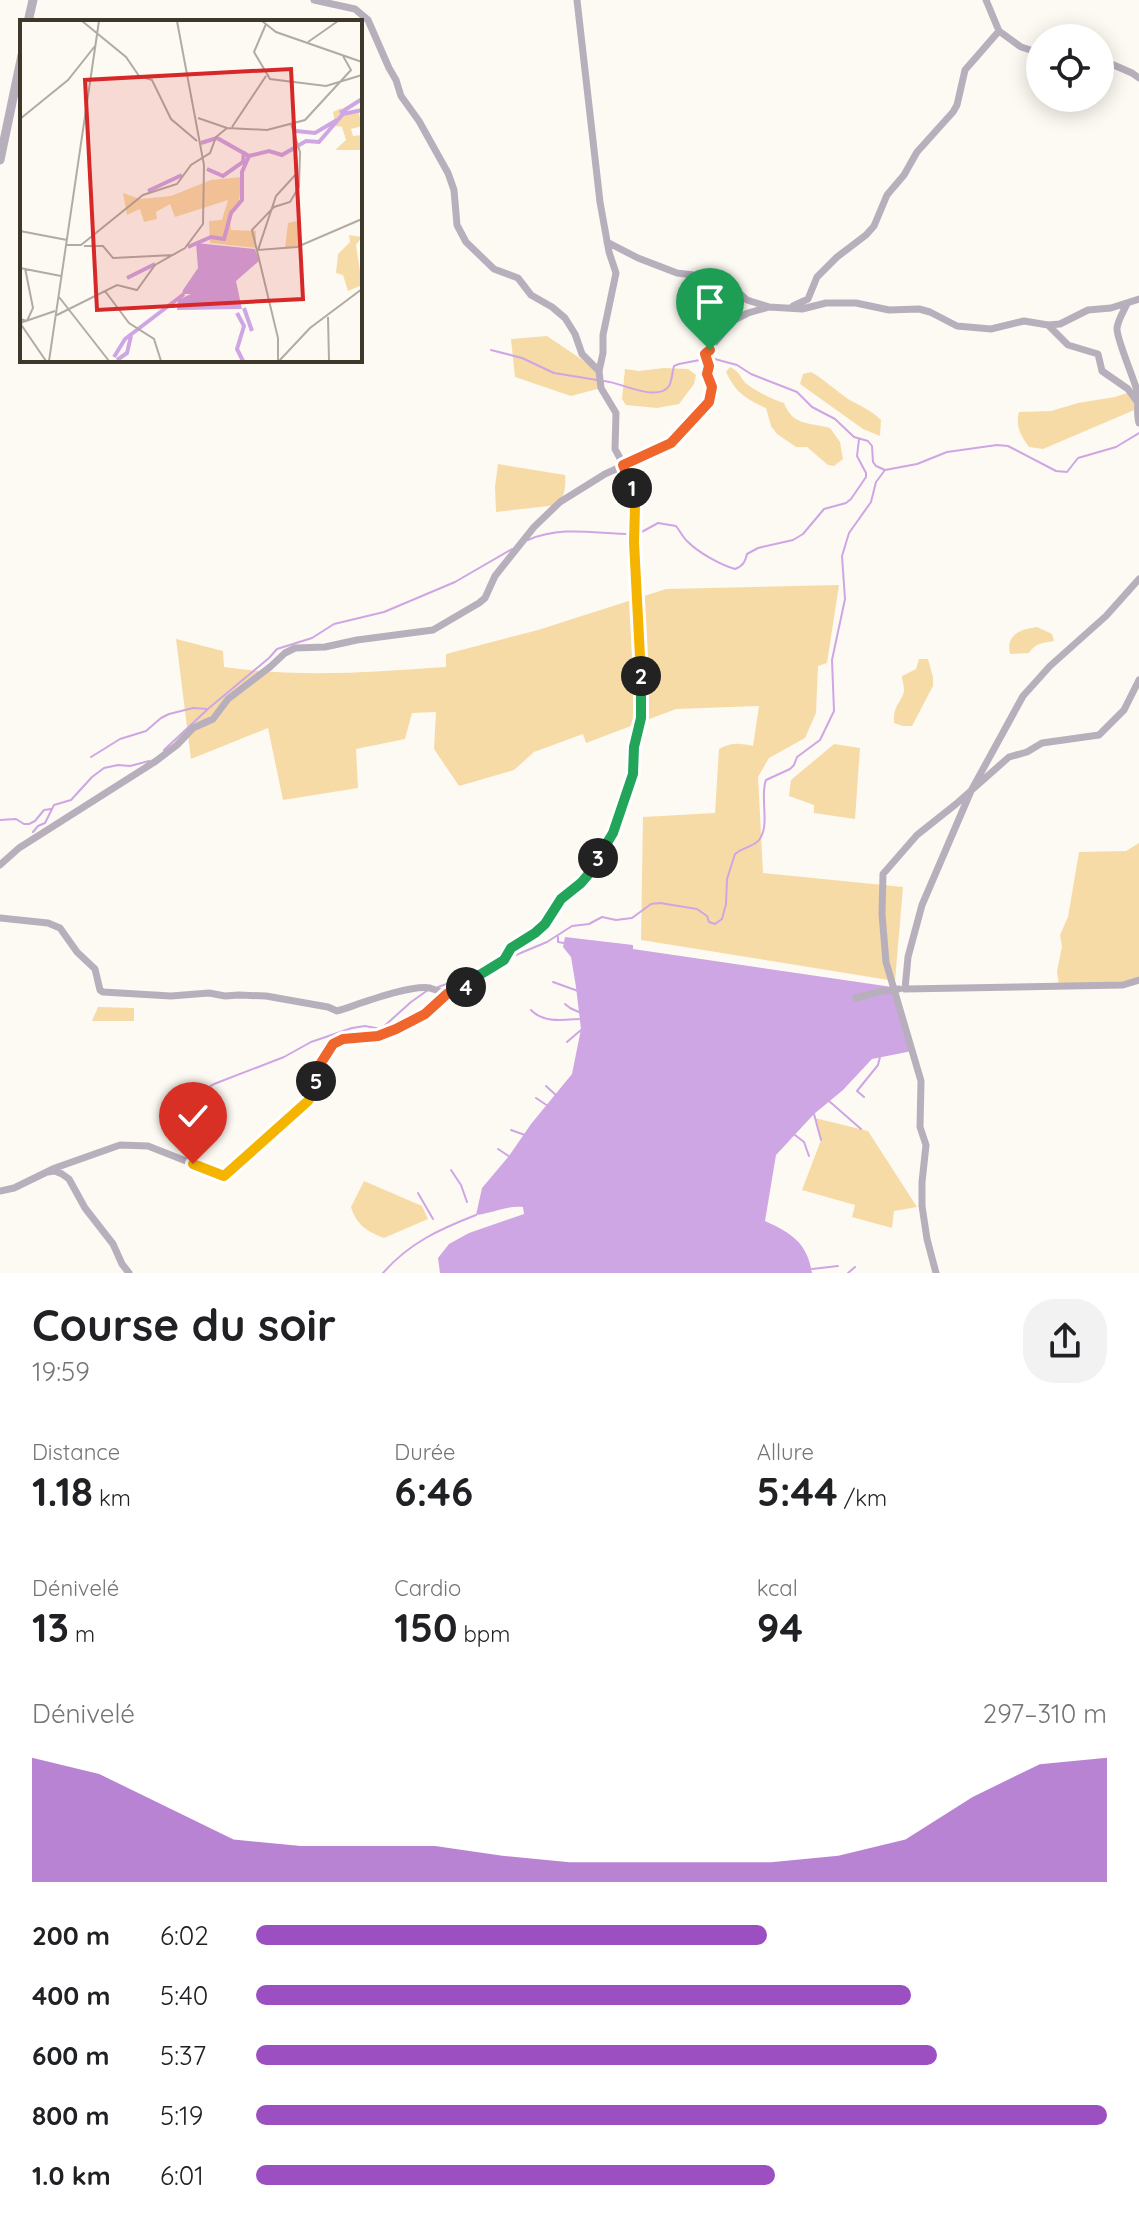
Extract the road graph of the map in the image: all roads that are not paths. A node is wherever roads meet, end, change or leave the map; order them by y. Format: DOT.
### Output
graph roads {
  1 [pos="33,0"];
  2 [pos="314,0"];
  3 [pos="577,0"];
  4 [pos="986,0"];
  5 [pos="28,20"];
  6 [pos="999,31"];
  7 [pos="1026,49"];
  8 [pos="20,65"];
  9 [pos="1114,65"];
  10 [pos="1139,78"];
  11 [pos="0,160"];
  12 [pos="607,242"];
  13 [pos="1139,299"];
  14 [pos="1128,303"];
  15 [pos="769,307"];
  16 [pos="787,307"];
  17 [pos="1048,325"];
  18 [pos="599,371"];
  19 [pos="1138,403"];
  20 [pos="1139,423"];
  21 [pos="623,465"];
  22 [pos="1139,579"];
  23 [pos="1139,680"];
  24 [pos="971,791"];
  25 [pos="0,865"];
  26 [pos="0,918"];
  27 [pos="1139,980"];
  28 [pos="905,989"];
  29 [pos="895,990"];
  30 [pos="448,993"];
  31 [pos="856,998"];
  32 [pos="46,1172"];
  33 [pos="0,1191"];
  34 [pos="129,1273"];
  35 [pos="936,1273"];
  1 -- 5 [label="street"];
  2 -- 18 [label="street"];
  3 -- 12 [label="street"];
  4 -- 6 [label="street"];
  6 -- 7 [label="street"];
  6 -- 16 [label="street"];
  8 -- 11 [label="street"];
  9 -- 10 [label="street"];
  12 -- 15 [label="street"];
  12 -- 18 [label="street"];
  13 -- 14 [label="street"];
  14 -- 17 [label="street"];
  14 -- 19 [label="street"];
  15 -- 16 [label="street"];
  15 -- 21 [label="street"];
  16 -- 17 [label="street"];
  17 -- 19 [label="street"];
  18 -- 21 [label="street"];
  19 -- 20 [label="street"];
  21 -- 25 [label="street"];
  21 -- 30 [label="street"];
  22 -- 24 [label="street"];
  23 -- 24 [label="street"];
  24 -- 28 [label="street"];
  24 -- 29 [label="street"];
  26 -- 30 [label="street"];
  27 -- 28 [label="street"];
  28 -- 29 [label="street"];
  29 -- 31 [label="street"];
  29 -- 35 [label="street"];
  30 -- 32 [label="street"];
  32 -- 33 [label="street"];
  32 -- 34 [label="street"];
}
